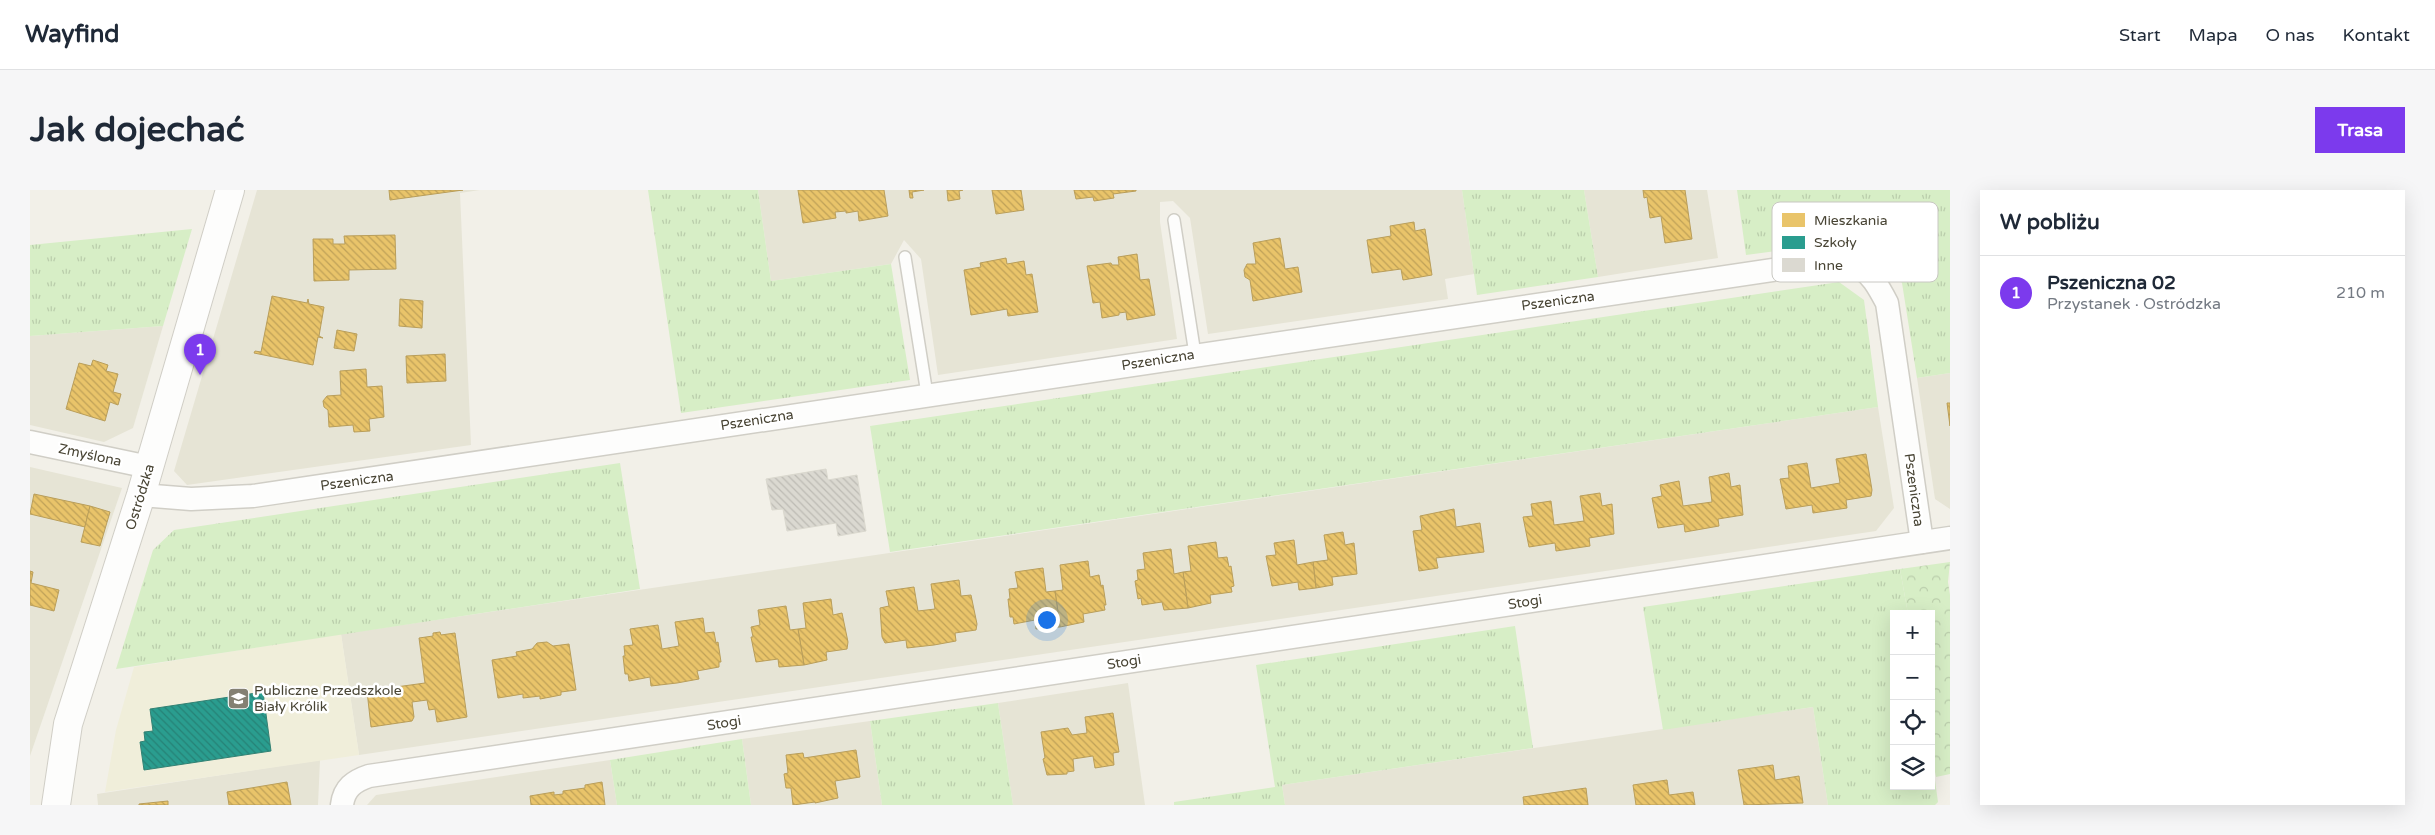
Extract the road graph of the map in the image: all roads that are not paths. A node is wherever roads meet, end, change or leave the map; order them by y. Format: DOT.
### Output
graph roads {
  1 [pos="230,190"];
  2 [pos="1174,220"];
  3 [pos="905,257"];
  4 [pos="1772,270"];
  5 [pos="1876,282"];
  6 [pos="1195,354"];
  7 [pos="927,394"];
  8 [pos="30,442"];
  9 [pos="149,467"];
  10 [pos="141,494"];
  11 [pos="1950,538"];
  12 [pos="1922,542"];
  13 [pos="56,805"];
  14 [pos="342,805"];
  1 -- 9 [label="street, Ostródzka"];
  2 -- 6 [label="lane"];
  3 -- 7 [label="lane"];
  4 -- 6 [label="street, Pszeniczna"];
  5 -- 12 [label="street, Pszeniczna"];
  6 -- 7 [label="street, Pszeniczna"];
  7 -- 10 [label="street, Pszeniczna"];
  8 -- 9 [label="street, Zmyślona"];
  9 -- 10 [label="street, Ostródzka"];
  10 -- 13 [label="street, Ostródzka"];
  11 -- 12 [label="street, Pszeniczna"];
  12 -- 14 [label="street, Stogi"];
}
